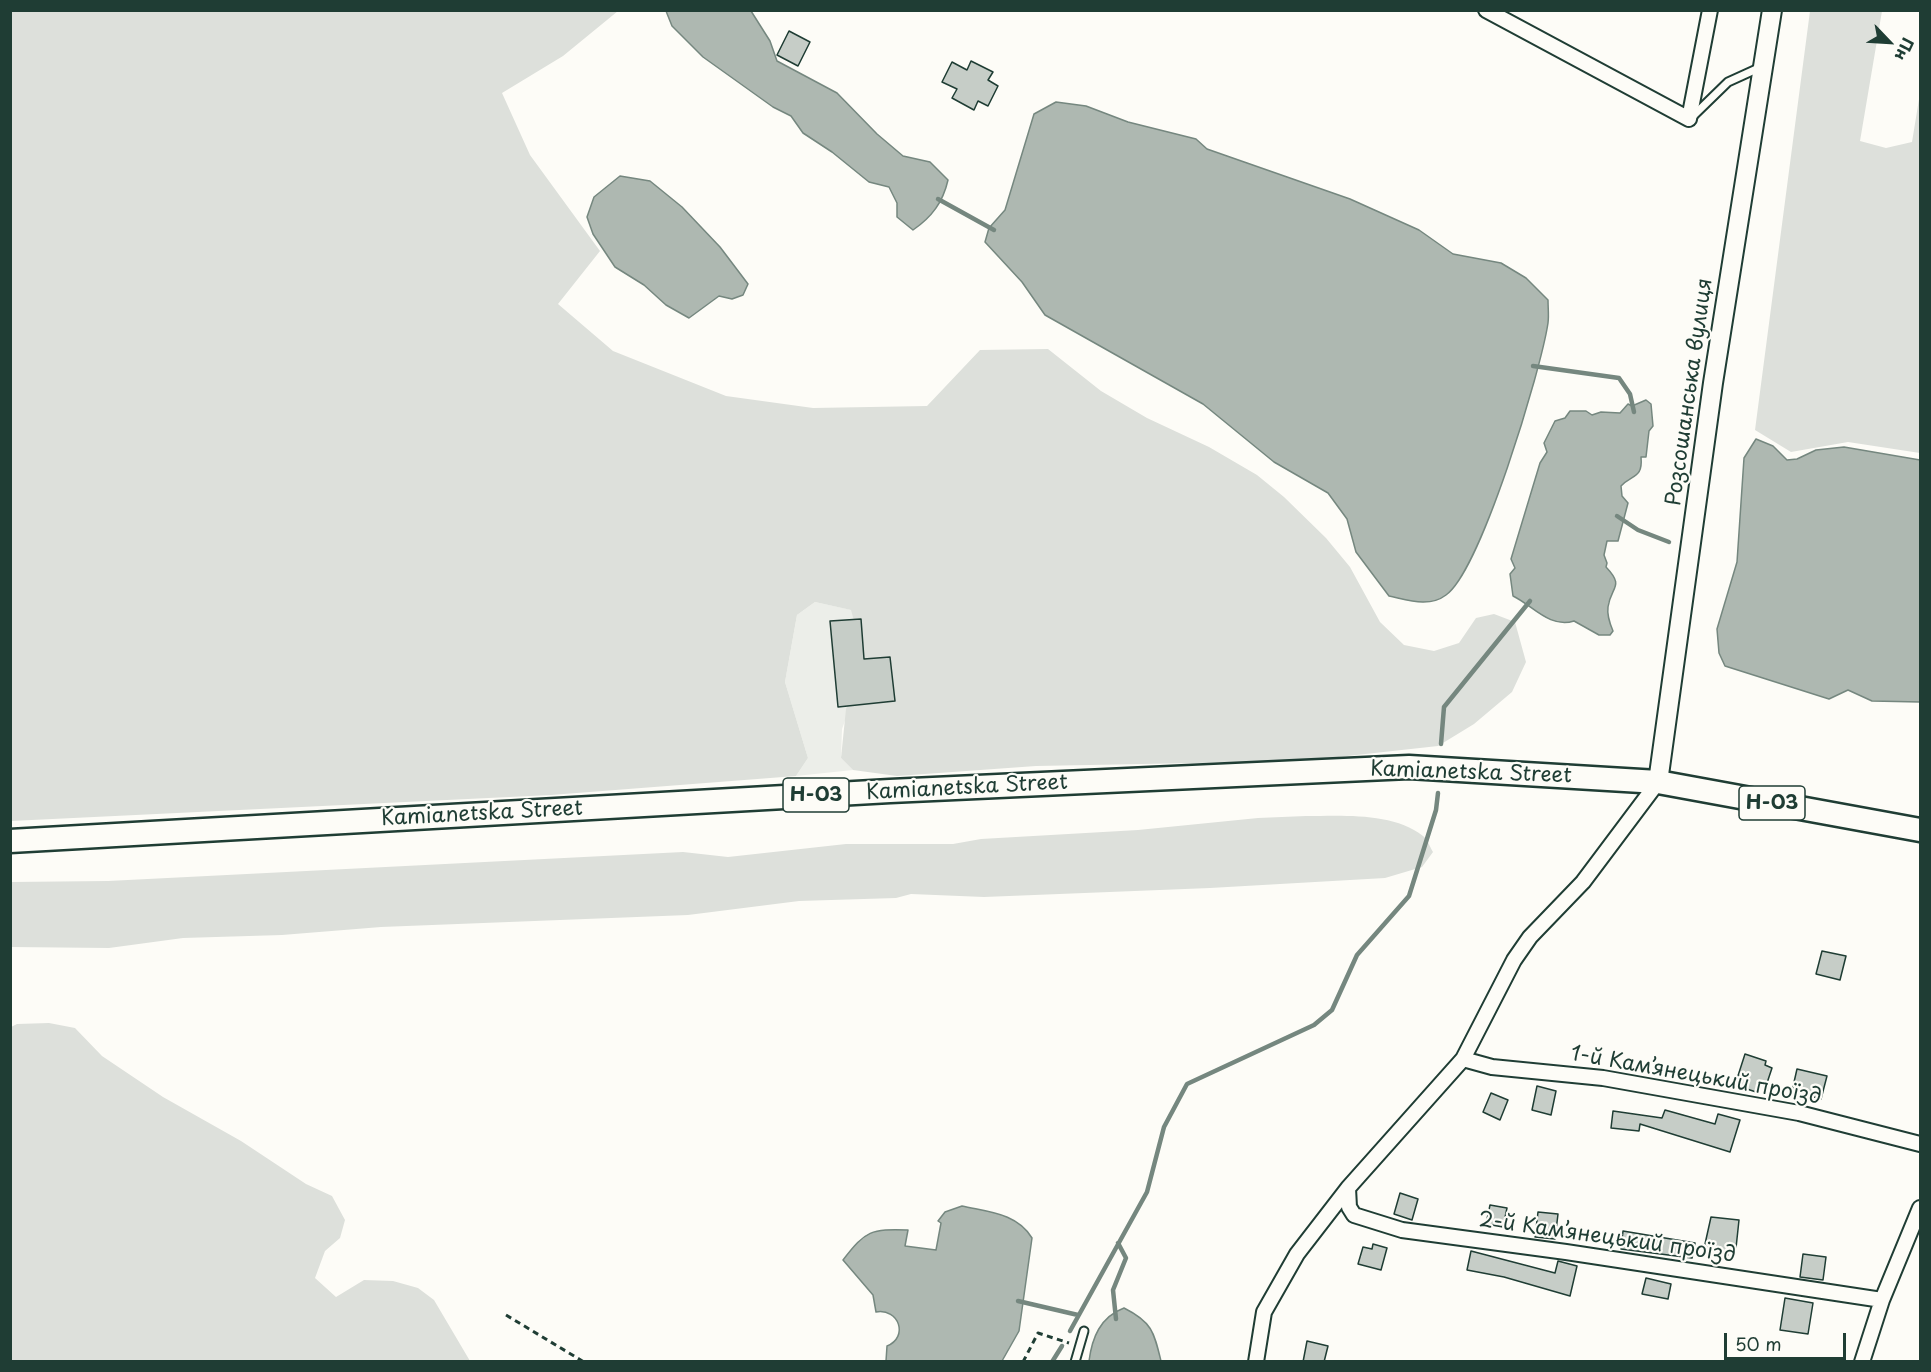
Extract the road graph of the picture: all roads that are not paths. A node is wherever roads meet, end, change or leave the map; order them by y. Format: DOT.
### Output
graph roads {
  1 [pos="1486,10"];
  2 [pos="1710,10"];
  3 [pos="1772,10"];
  4 [pos="1763,66"];
  5 [pos="1689,119"];
  6 [pos="1658,782"];
  7 [pos="1920,830"];
  8 [pos="10,841"];
  9 [pos="1463,1059"];
  10 [pos="1920,1143"];
  11 [pos="1348,1188"];
  12 [pos="1920,1208"];
  13 [pos="1882,1300"];
  14 [pos="1084,1330"];
  15 [pos="1075,1362"];
  16 [pos="1256,1362"];
  17 [pos="1862,1362"];
  1 -- 5 [label="street"];
  2 -- 5 [label="street"];
  3 -- 4 [label="street, Розсошанська вулиця"];
  4 -- 5 [label="lane"];
  4 -- 6 [label="street, Розсошанська вулиця"];
  6 -- 7 [label="main road, Kamianetska Street / Н-03"];
  6 -- 8 [label="main road, Kamianetska Street / Н-03"];
  6 -- 9 [label="street"];
  9 -- 10 [label="street, 1-й Камʼянецький проїзд"];
  9 -- 11 [label="street"];
  11 -- 13 [label="street, 2-й Камʼянецький проїзд"];
  11 -- 16 [label="street"];
  12 -- 13 [label="street"];
  13 -- 17 [label="street"];
  14 -- 15 [label="lane"];
}
